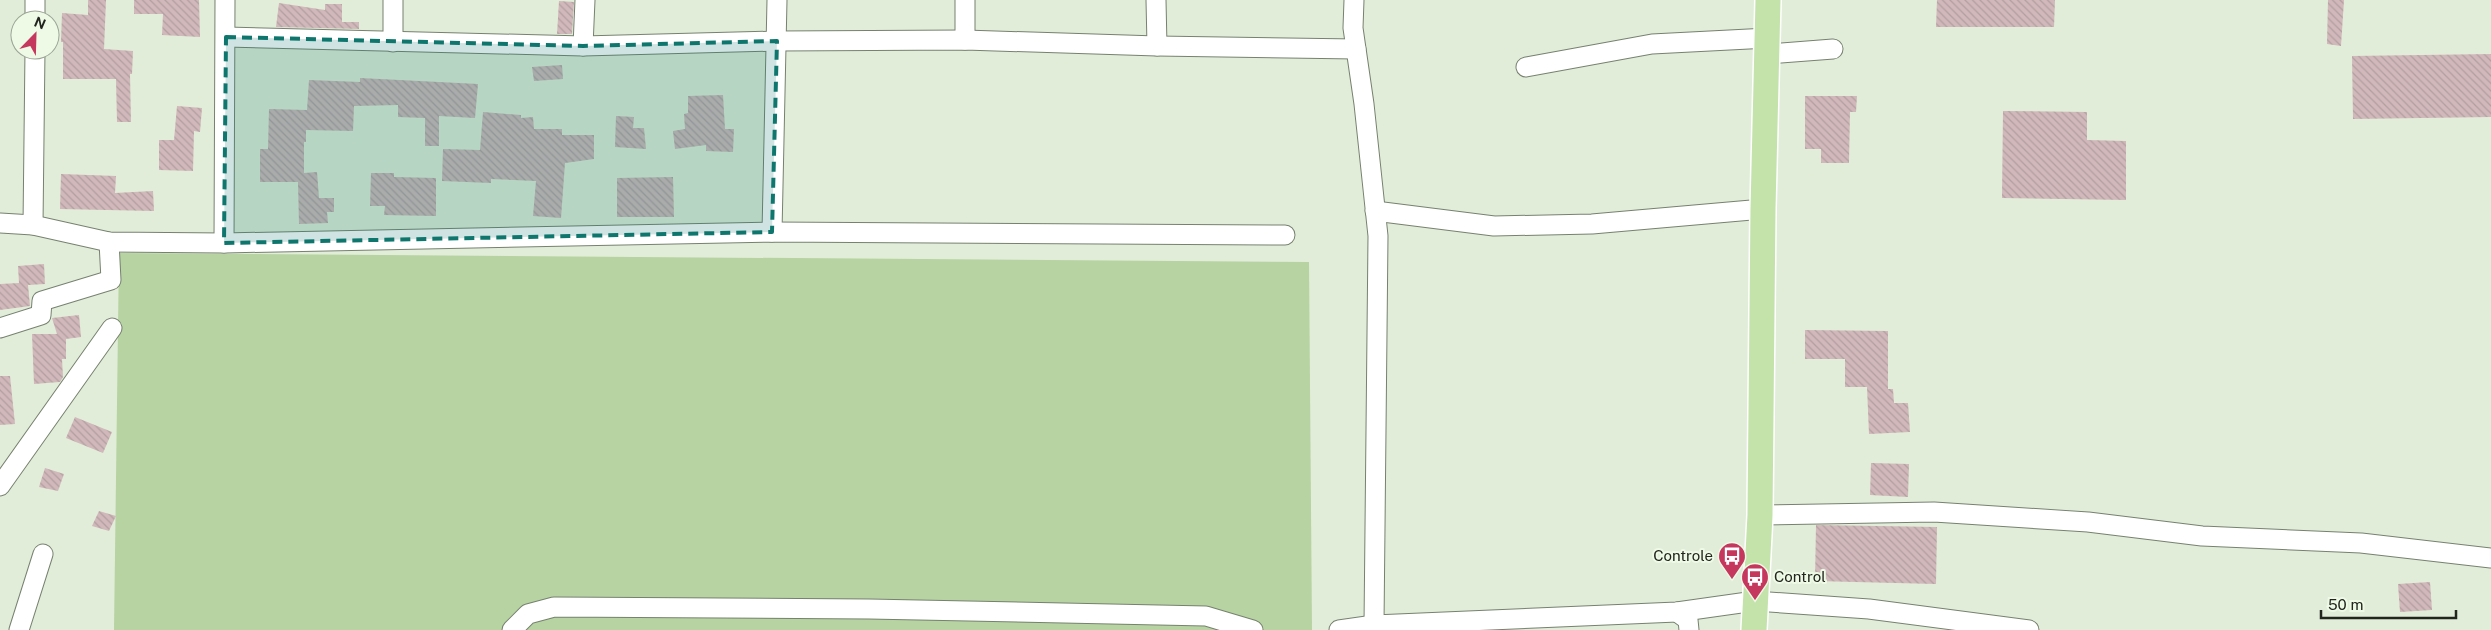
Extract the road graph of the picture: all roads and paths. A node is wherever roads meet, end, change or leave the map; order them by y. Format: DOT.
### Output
graph roads {
  1 [pos="226,0"];
  2 [pos="393,0"];
  3 [pos="585,0"];
  4 [pos="777,0"];
  5 [pos="965,0"];
  6 [pos="1156,0"];
  7 [pos="1354,0"];
  8 [pos="1768,0"];
  9 [pos="226,37"];
  10 [pos="965,40"];
  11 [pos="777,41"];
  12 [pos="393,42"];
  13 [pos="583,46"];
  14 [pos="1157,46"];
  15 [pos="1768,46"];
  16 [pos="1833,49"];
  17 [pos="1356,50"];
  18 [pos="35,60"];
  19 [pos="1526,67"];
  20 [pos="1763,209"];
  21 [pos="1375,211"];
  22 [pos="0,223"];
  23 [pos="33,225"];
  24 [pos="772,232"];
  25 [pos="1285,235"];
  26 [pos="109,242"];
  27 [pos="224,243"];
  28 [pos="0,328"];
  29 [pos="112,328"];
  30 [pos="0,486"];
  31 [pos="1760,516"];
  32 [pos="43,554"];
  33 [pos="2491,558"];
  34 [pos="1755,601"];
  35 [pos="1677,612"];
  36 [pos="1374,625"];
  37 [pos="19,630"];
  38 [pos="512,630"];
  39 [pos="1253,630"];
  40 [pos="1339,630"];
  41 [pos="1689,630"];
  42 [pos="1754,630"];
  43 [pos="2029,630"];
  1 -- 9 [label="street"];
  2 -- 12 [label="street"];
  3 -- 13 [label="street"];
  4 -- 11 [label="street"];
  5 -- 10 [label="street"];
  6 -- 14 [label="street"];
  7 -- 17 [label="street"];
  8 -- 15 [label="main road"];
  9 -- 12 [label="street"];
  9 -- 27 [label="street"];
  10 -- 11 [label="street"];
  10 -- 14 [label="street"];
  11 -- 13 [label="street"];
  11 -- 24 [label="street"];
  12 -- 13 [label="street"];
  14 -- 17 [label="street"];
  15 -- 16 [label="street"];
  15 -- 19 [label="street"];
  15 -- 20 [label="main road"];
  17 -- 21 [label="street"];
  18 -- 23 [label="street"];
  20 -- 21 [label="street"];
  20 -- 31 [label="main road"];
  21 -- 36 [label="street"];
  22 -- 23 [label="street"];
  23 -- 26 [label="street"];
  24 -- 25 [label="street"];
  24 -- 27 [label="street"];
  26 -- 27 [label="street"];
  26 -- 28 [label="street"];
  29 -- 30 [label="street"];
  31 -- 33 [label="street"];
  31 -- 34 [label="main road"];
  32 -- 37 [label="street"];
  34 -- 35 [label="street"];
  34 -- 42 [label="main road"];
  34 -- 43 [label="street"];
  35 -- 36 [label="street"];
  35 -- 41 [label="street"];
  36 -- 40 [label="street"];
  38 -- 39 [label="street"];
}
